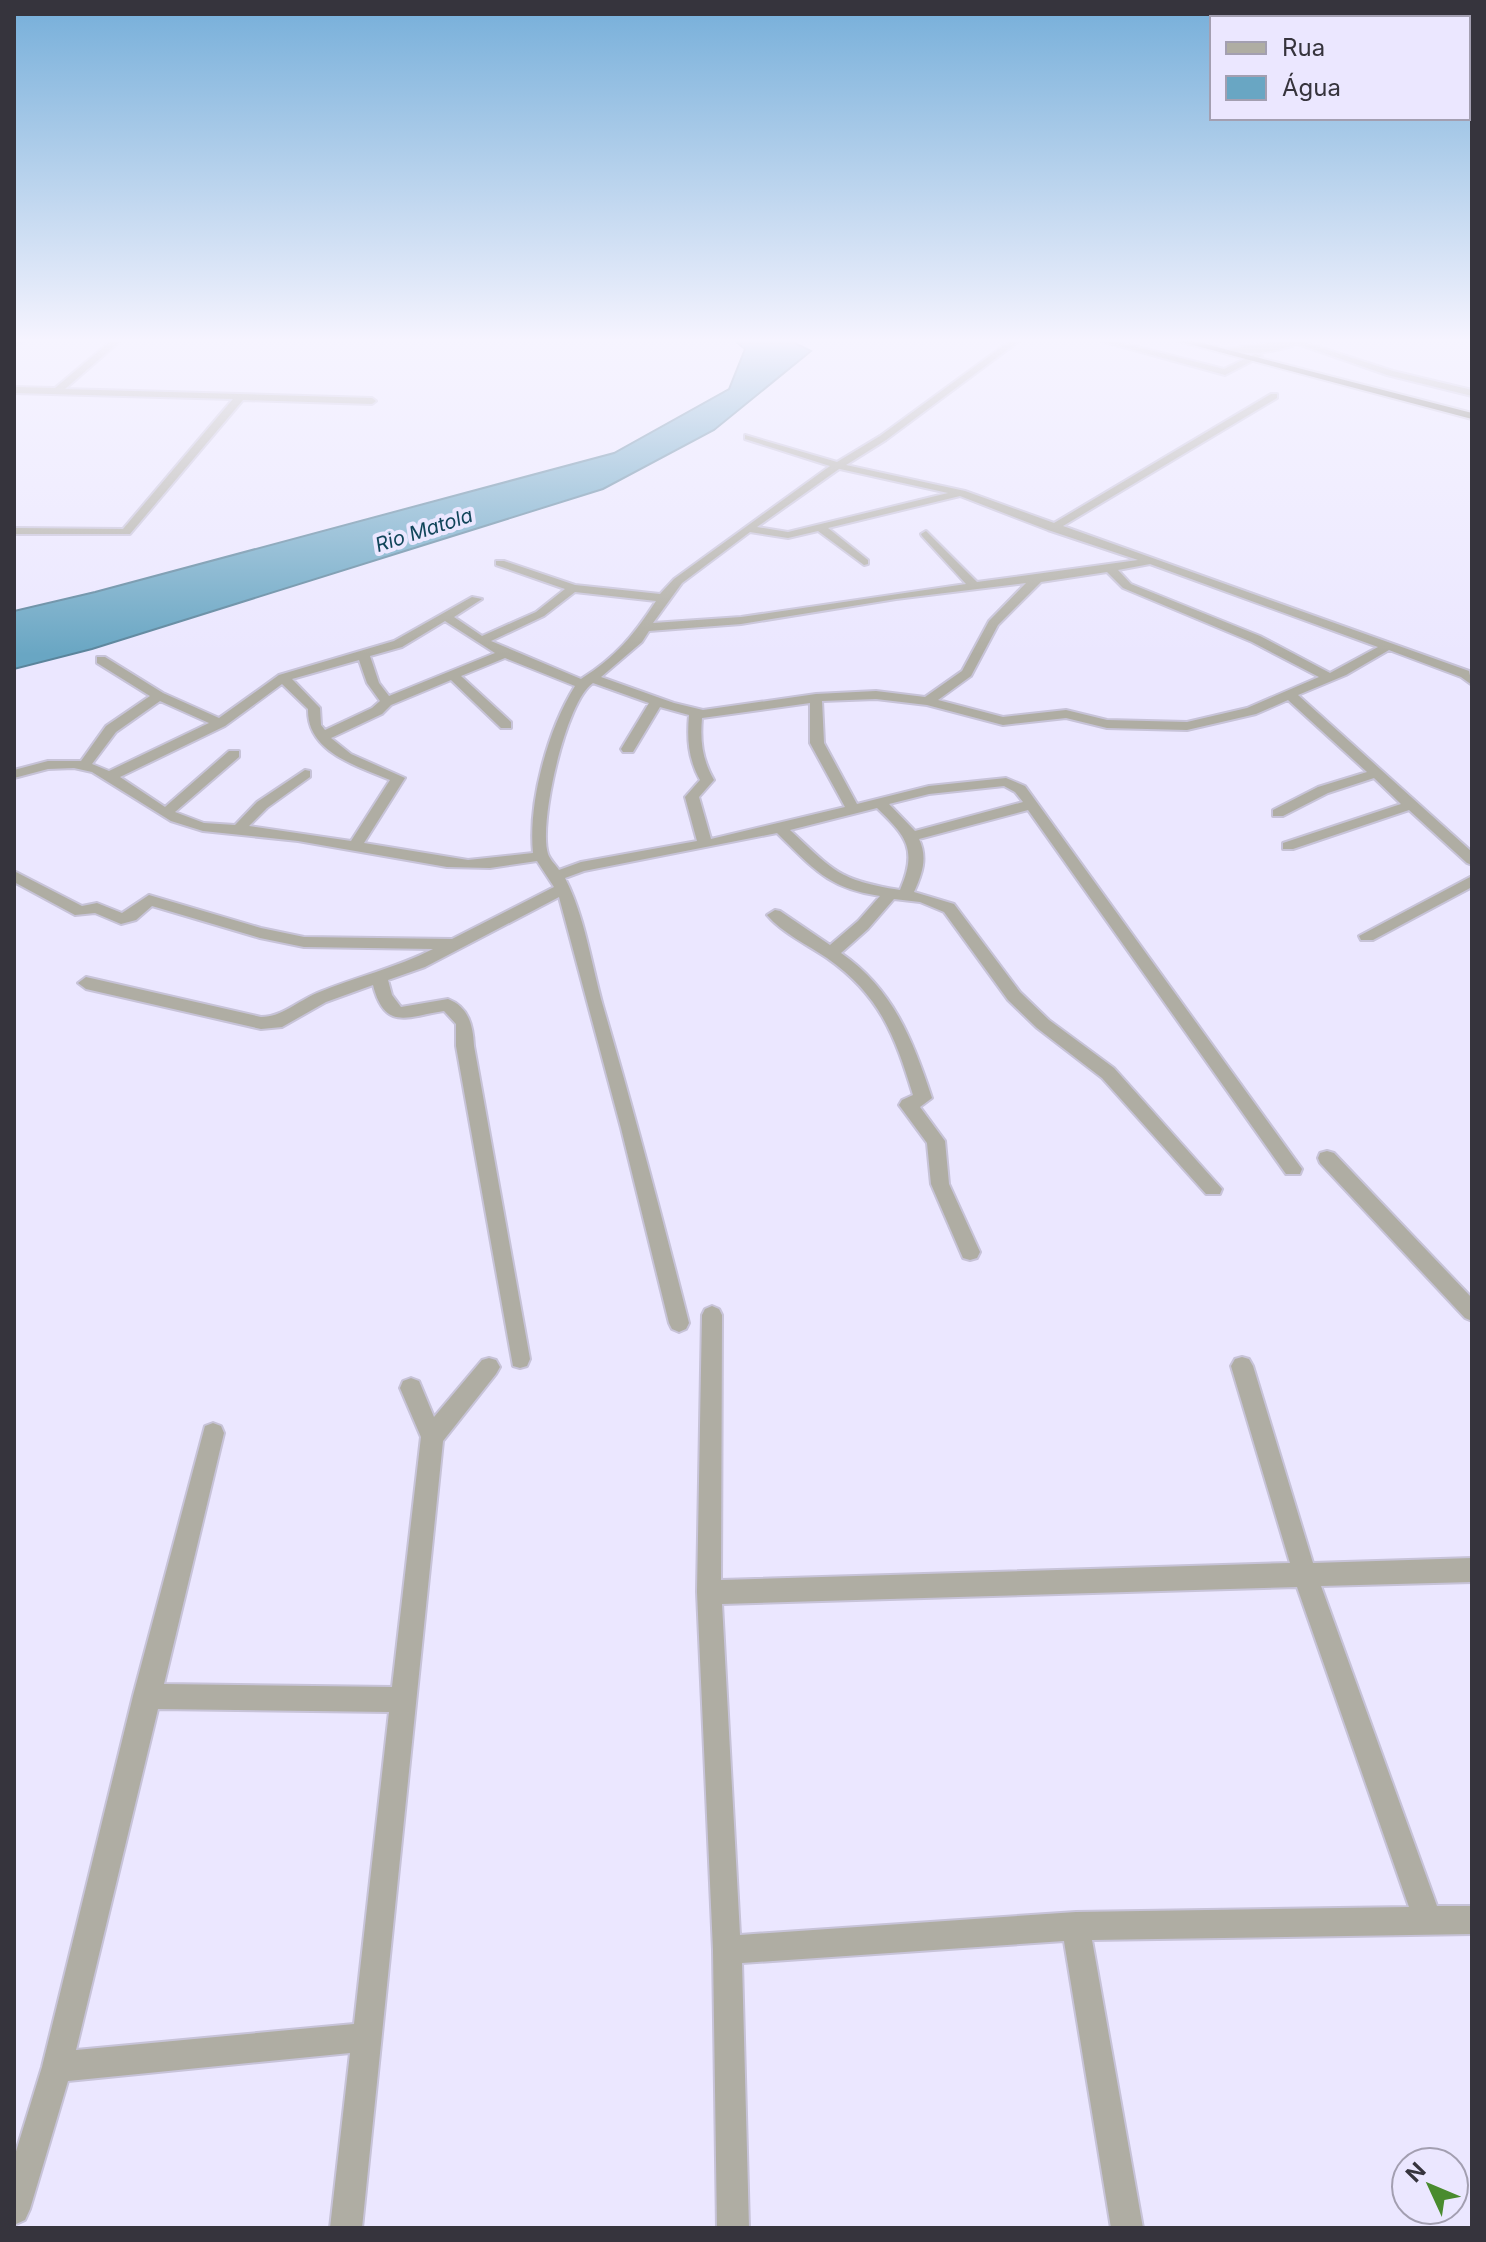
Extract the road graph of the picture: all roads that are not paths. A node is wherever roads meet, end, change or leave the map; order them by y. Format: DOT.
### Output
graph roads {
  1 [pos="199,446"];
  2 [pos="775,446"];
  3 [pos="871,446"];
  4 [pos="1191,446"];
  5 [pos="840,466"];
  6 [pos="961,493"];
  7 [pos="818,526"];
  8 [pos="1052,528"];
  9 [pos="749,529"];
  10 [pos="14,531"];
  11 [pos="926,534"];
  12 [pos="1153,561"];
  13 [pos="864,562"];
  14 [pos="500,563"];
  15 [pos="1110,569"];
  16 [pos="1037,579"];
  17 [pos="975,587"];
  18 [pos="573,588"];
  19 [pos="663,598"];
  20 [pos="476,599"];
  21 [pos="447,617"];
  22 [pos="648,627"];
  23 [pos="481,641"];
  24 [pos="1388,646"];
  25 [pos="503,654"];
  26 [pos="363,655"];
  27 [pos="101,660"];
  28 [pos="452,674"];
  29 [pos="1328,677"];
  30 [pos="283,678"];
  31 [pos="587,681"];
  32 [pos="1472,681"];
  33 [pos="1290,695"];
  34 [pos="159,696"];
  35 [pos="816,698"];
  36 [pos="657,701"];
  37 [pos="928,701"];
  38 [pos="387,702"];
  39 [pos="696,712"];
  40 [pos="220,723"];
  41 [pos="506,725"];
  42 [pos="322,737"];
  43 [pos="628,749"];
  44 [pos="234,754"];
  45 [pos="85,765"];
  46 [pos="17,770"];
  47 [pos="1377,773"];
  48 [pos="305,774"];
  49 [pos="110,776"];
  50 [pos="879,802"];
  51 [pos="1029,805"];
  52 [pos="1411,805"];
  53 [pos="852,807"];
  54 [pos="166,813"];
  55 [pos="1278,813"];
  56 [pos="779,827"];
  57 [pos="239,829"];
  58 [pos="913,836"];
  59 [pos="705,843"];
  60 [pos="355,846"];
  61 [pos="1288,846"];
  62 [pos="541,856"];
  63 [pos="1472,860"];
  64 [pos="14,876"];
  65 [pos="1472,881"];
  66 [pos="559,883"];
  67 [pos="898,894"];
  68 [pos="775,915"];
  69 [pos="1367,936"];
  70 [pos="450,944"];
  71 [pos="831,953"];
  72 [pos="379,978"];
  73 [pos="86,983"];
  74 [pos="1327,1158"];
  75 [pos="1293,1169"];
  76 [pos="1213,1189"];
  77 [pos="970,1252"];
  78 [pos="1447,1287"];
  79 [pos="1472,1297"];
  80 [pos="1472,1312"];
  81 [pos="712,1315"];
  82 [pos="679,1323"];
  83 [pos="520,1359"];
  84 [pos="1242,1366"];
  85 [pos="489,1367"];
  86 [pos="411,1388"];
  87 [pos="213,1433"];
  88 [pos="432,1437"];
  89 [pos="1472,1570"];
  90 [pos="1305,1575"];
  91 [pos="709,1592"];
  92 [pos="146,1696"];
  93 [pos="402,1700"];
  94 [pos="1428,1920"];
  95 [pos="1472,1920"];
  96 [pos="1076,1926"];
  97 [pos="727,1950"];
  98 [pos="367,2037"];
  99 [pos="57,2067"];
  100 [pos="14,2209"];
  101 [pos="346,2228"];
  102 [pos="733,2228"];
  103 [pos="1127,2228"];
  1 -- 10 [label="street"];
  2 -- 5 [label="street"];
  3 -- 5 [label="street"];
  4 -- 8 [label="street"];
  5 -- 6 [label="street"];
  5 -- 9 [label="street"];
  6 -- 7 [label="street"];
  6 -- 8 [label="street"];
  7 -- 9 [label="street"];
  7 -- 13 [label="street"];
  8 -- 12 [label="street"];
  9 -- 19 [label="street"];
  11 -- 17 [label="street"];
  12 -- 15 [label="street"];
  12 -- 24 [label="street"];
  14 -- 18 [label="street"];
  15 -- 16 [label="street"];
  15 -- 29 [label="street"];
  16 -- 17 [label="street"];
  16 -- 37 [label="street"];
  17 -- 22 [label="street"];
  18 -- 19 [label="street"];
  18 -- 23 [label="street"];
  19 -- 22 [label="street"];
  20 -- 21 [label="street"];
  21 -- 23 [label="street"];
  21 -- 26 [label="street"];
  22 -- 31 [label="street"];
  23 -- 25 [label="street"];
  24 -- 29 [label="street"];
  24 -- 32 [label="street"];
  25 -- 28 [label="street"];
  25 -- 31 [label="street"];
  26 -- 30 [label="street"];
  26 -- 38 [label="street"];
  27 -- 34 [label="street"];
  28 -- 38 [label="street"];
  28 -- 41 [label="street"];
  29 -- 33 [label="street"];
  30 -- 40 [label="street"];
  30 -- 42 [label="street"];
  31 -- 36 [label="street"];
  31 -- 62 [label="street"];
  33 -- 37 [label="street"];
  33 -- 47 [label="street"];
  34 -- 40 [label="street"];
  34 -- 45 [label="street"];
  35 -- 37 [label="street"];
  35 -- 39 [label="street"];
  35 -- 53 [label="street"];
  36 -- 39 [label="street"];
  36 -- 43 [label="street"];
  38 -- 42 [label="street"];
  39 -- 59 [label="street"];
  40 -- 49 [label="street"];
  42 -- 60 [label="street"];
  44 -- 54 [label="street"];
  45 -- 46 [label="street"];
  45 -- 49 [label="street"];
  47 -- 52 [label="street"];
  47 -- 55 [label="street"];
  48 -- 57 [label="street"];
  49 -- 54 [label="street"];
  50 -- 51 [label="street"];
  50 -- 53 [label="street"];
  50 -- 58 [label="street"];
  51 -- 58 [label="street"];
  51 -- 75 [label="street"];
  52 -- 61 [label="street"];
  52 -- 63 [label="street"];
  53 -- 56 [label="street"];
  54 -- 57 [label="street"];
  56 -- 59 [label="street"];
  56 -- 67 [label="street"];
  57 -- 60 [label="street"];
  58 -- 67 [label="street"];
  59 -- 66 [label="street"];
  60 -- 62 [label="street"];
  62 -- 66 [label="street"];
  64 -- 70 [label="street"];
  65 -- 69 [label="street"];
  66 -- 70 [label="street"];
  66 -- 82 [label="street"];
  67 -- 71 [label="street"];
  67 -- 76 [label="street"];
  68 -- 71 [label="street"];
  70 -- 72 [label="street"];
  71 -- 77 [label="street"];
  72 -- 73 [label="street"];
  72 -- 83 [label="street"];
  74 -- 78 [label="street"];
  78 -- 79 [label="street"];
  78 -- 80 [label="street"];
  81 -- 91 [label="street"];
  84 -- 90 [label="street"];
  85 -- 88 [label="street"];
  86 -- 88 [label="street"];
  87 -- 92 [label="street"];
  88 -- 93 [label="street"];
  89 -- 90 [label="street"];
  90 -- 91 [label="street"];
  90 -- 94 [label="street"];
  91 -- 97 [label="street"];
  92 -- 93 [label="street"];
  92 -- 99 [label="street"];
  93 -- 98 [label="street"];
  94 -- 95 [label="street"];
  94 -- 96 [label="street"];
  96 -- 97 [label="street"];
  96 -- 103 [label="street"];
  97 -- 102 [label="street"];
  98 -- 99 [label="street"];
  98 -- 101 [label="street"];
  99 -- 100 [label="street"];
}
